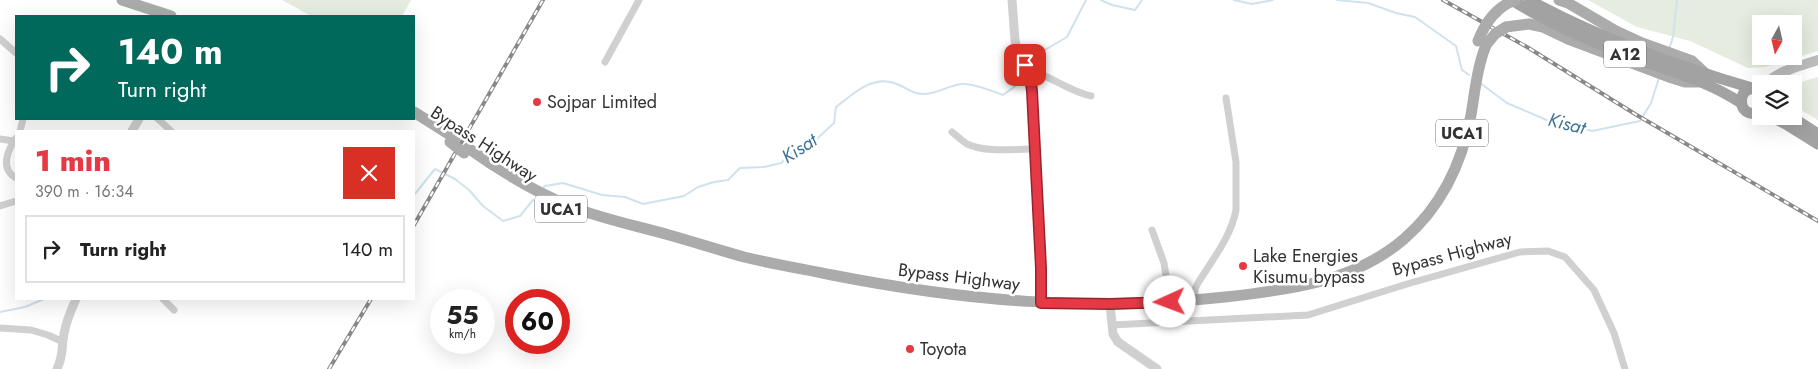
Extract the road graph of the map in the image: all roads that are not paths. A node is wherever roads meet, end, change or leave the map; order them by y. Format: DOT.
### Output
graph roads {
  1 [pos="122,0"];
  2 [pos="639,0"];
  3 [pos="1012,0"];
  4 [pos="1514,0"];
  5 [pos="1529,0"];
  6 [pos="1559,0"];
  7 [pos="168,15"];
  8 [pos="0,39"];
  9 [pos="15,52"];
  10 [pos="1818,60"];
  11 [pos="605,62"];
  12 [pos="1029,70"];
  13 [pos="1778,75"];
  14 [pos="1705,78"];
  15 [pos="1752,87"];
  16 [pos="1752,90"];
  17 [pos="1091,96"];
  18 [pos="1226,98"];
  19 [pos="1741,103"];
  20 [pos="415,113"];
  21 [pos="1752,113"];
  22 [pos="159,120"];
  23 [pos="414,120"];
  24 [pos="1802,124"];
  25 [pos="1787,125"];
  26 [pos="170,130"];
  27 [pos="952,132"];
  28 [pos="1818,134"];
  29 [pos="0,139"];
  30 [pos="15,139"];
  31 [pos="453,140"];
  32 [pos="1818,144"];
  33 [pos="1034,149"];
  34 [pos="15,177"];
  35 [pos="15,201"];
  36 [pos="0,206"];
  37 [pos="1424,217"];
  38 [pos="1152,230"];
  39 [pos="76,300"];
  40 [pos="164,300"];
  41 [pos="1195,300"];
  42 [pos="1170,302"];
  43 [pos="1041,303"];
  44 [pos="1110,304"];
  45 [pos="174,310"];
  46 [pos="1112,325"];
  47 [pos="0,328"];
  48 [pos="63,342"];
  49 [pos="57,369"];
  50 [pos="1157,369"];
  51 [pos="1625,369"];
  1 -- 7 [label="main road"];
  2 -- 11 [label="street"];
  3 -- 12 [label="street"];
  4 -- 14 [label="highway, A12"];
  4 -- 37 [label="main road, UCA1, bridge"];
  5 -- 14 [label="highway, A12"];
  6 -- 14 [label="main road"];
  8 -- 9 [label="street"];
  10 -- 13 [label="main road"];
  12 -- 17 [label="street"];
  12 -- 33 [label="street"];
  14 -- 15 [label="highway, A12"];
  14 -- 19 [label="highway, A12"];
  14 -- 37 [label="main road, UCA1, bridge"];
  16 -- 19 [label="highway"];
  18 -- 41 [label="street"];
  19 -- 21 [label="highway, A12"];
  20 -- 31 [label="main road, Bypass Highway / UCA1"];
  22 -- 26 [label="street"];
  23 -- 31 [label="main road, Bypass Highway / UCA1"];
  24 -- 28 [label="highway"];
  25 -- 32 [label="highway, A12"];
  27 -- 33 [label="street"];
  29 -- 30 [label="street"];
  30 -- 34 [label="street"];
  31 -- 43 [label="main road, Bypass Highway / UCA1, bridge"];
  33 -- 43 [label="street"];
  35 -- 36 [label="street"];
  37 -- 41 [label="main road, Bypass Highway / UCA1"];
  38 -- 42 [label="street"];
  39 -- 48 [label="street"];
  40 -- 45 [label="street"];
  41 -- 42 [label="main road, Bypass Highway / UCA1"];
  42 -- 44 [label="main road, Bypass Highway / UCA1"];
  43 -- 44 [label="main road, Bypass Highway / UCA1"];
  44 -- 46 [label="street"];
  46 -- 50 [label="street"];
  46 -- 51 [label="street, Bypass Highway"];
  47 -- 48 [label="street"];
  48 -- 49 [label="street"];
}
